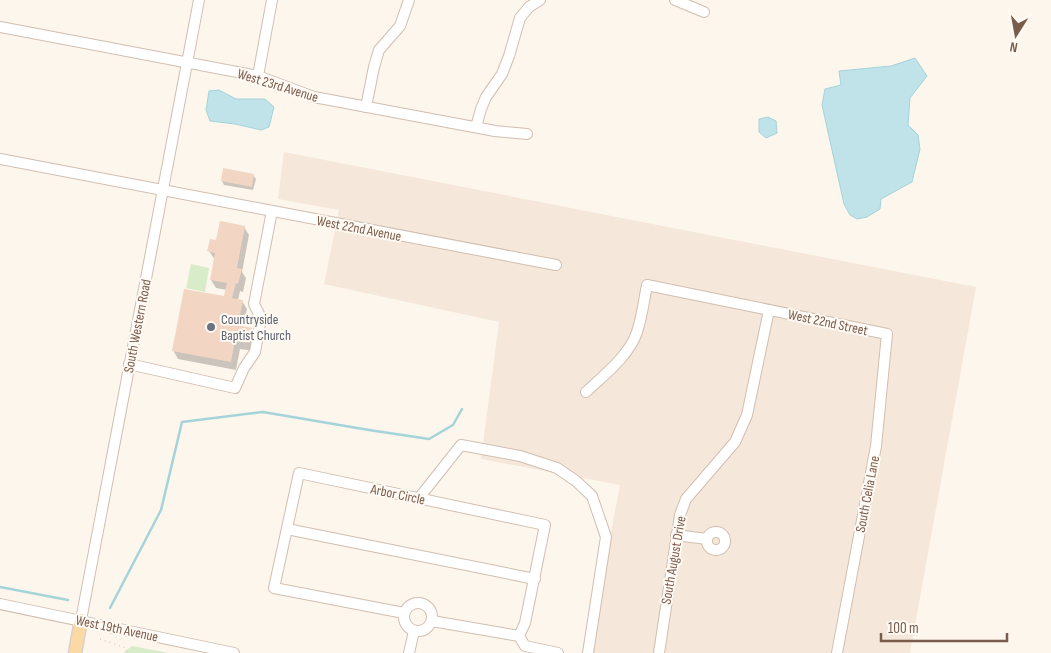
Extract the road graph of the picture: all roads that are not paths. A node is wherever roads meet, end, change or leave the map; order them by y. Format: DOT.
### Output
graph roads {
  1 [pos="199,0"];
  2 [pos="272,0"];
  3 [pos="409,0"];
  4 [pos="540,0"];
  5 [pos="676,0"];
  6 [pos="704,12"];
  7 [pos="0,27"];
  8 [pos="187,63"];
  9 [pos="258,76"];
  10 [pos="366,107"];
  11 [pos="476,127"];
  12 [pos="527,134"];
  13 [pos="0,159"];
  14 [pos="163,190"];
  15 [pos="272,212"];
  16 [pos="556,265"];
  17 [pos="769,310"];
  18 [pos="887,334"];
  19 [pos="130,364"];
  20 [pos="586,392"];
  21 [pos="419,498"];
  22 [pos="287,529"];
  23 [pos="676,535"];
  24 [pos="707,539"];
  25 [pos="534,579"];
  26 [pos="0,604"];
  27 [pos="404,613"];
  28 [pos="81,620"];
  29 [pos="432,621"];
  30 [pos="414,630"];
  31 [pos="519,636"];
  32 [pos="228,652"];
  33 [pos="74,653"];
  34 [pos="409,653"];
  35 [pos="558,653"];
  36 [pos="588,653"];
  37 [pos="659,653"];
  38 [pos="836,653"];
  1 -- 8 [label="street, South Western Road"];
  2 -- 9 [label="street"];
  3 -- 10 [label="street"];
  4 -- 11 [label="street"];
  5 -- 6 [label="street"];
  7 -- 8 [label="street, West 23rd Avenue"];
  8 -- 9 [label="street, West 23rd Avenue"];
  8 -- 14 [label="street, South Western Road"];
  9 -- 10 [label="street, West 23rd Avenue"];
  10 -- 11 [label="street, West 23rd Avenue"];
  11 -- 12 [label="street, West 23rd Avenue"];
  13 -- 14 [label="street, West 22nd Avenue"];
  14 -- 15 [label="street, West 22nd Avenue"];
  14 -- 19 [label="street, South Western Road"];
  15 -- 16 [label="street, West 22nd Avenue"];
  15 -- 19 [label="street"];
  17 -- 18 [label="street, West 22nd Street"];
  17 -- 20 [label="street"];
  17 -- 23 [label="street, South August Drive"];
  18 -- 38 [label="street, South Celia Lane"];
  19 -- 28 [label="street, South Western Road"];
  21 -- 22 [label="street, Arbor Circle"];
  21 -- 25 [label="street, Arbor Circle"];
  21 -- 36 [label="street"];
  22 -- 25 [label="street"];
  22 -- 27 [label="street, Arbor Circle"];
  23 -- 24 [label="street"];
  23 -- 37 [label="street, South August Drive"];
  25 -- 31 [label="street, Arbor Circle"];
  26 -- 28 [label="street, West 19th Avenue"];
  27 -- 29 [label="street"];
  27 -- 30 [label="street"];
  28 -- 32 [label="street, West 19th Avenue"];
  28 -- 33 [label="main road, South Western Road"];
  29 -- 30 [label="street"];
  29 -- 31 [label="street"];
  30 -- 34 [label="street"];
  31 -- 35 [label="street"];
}
